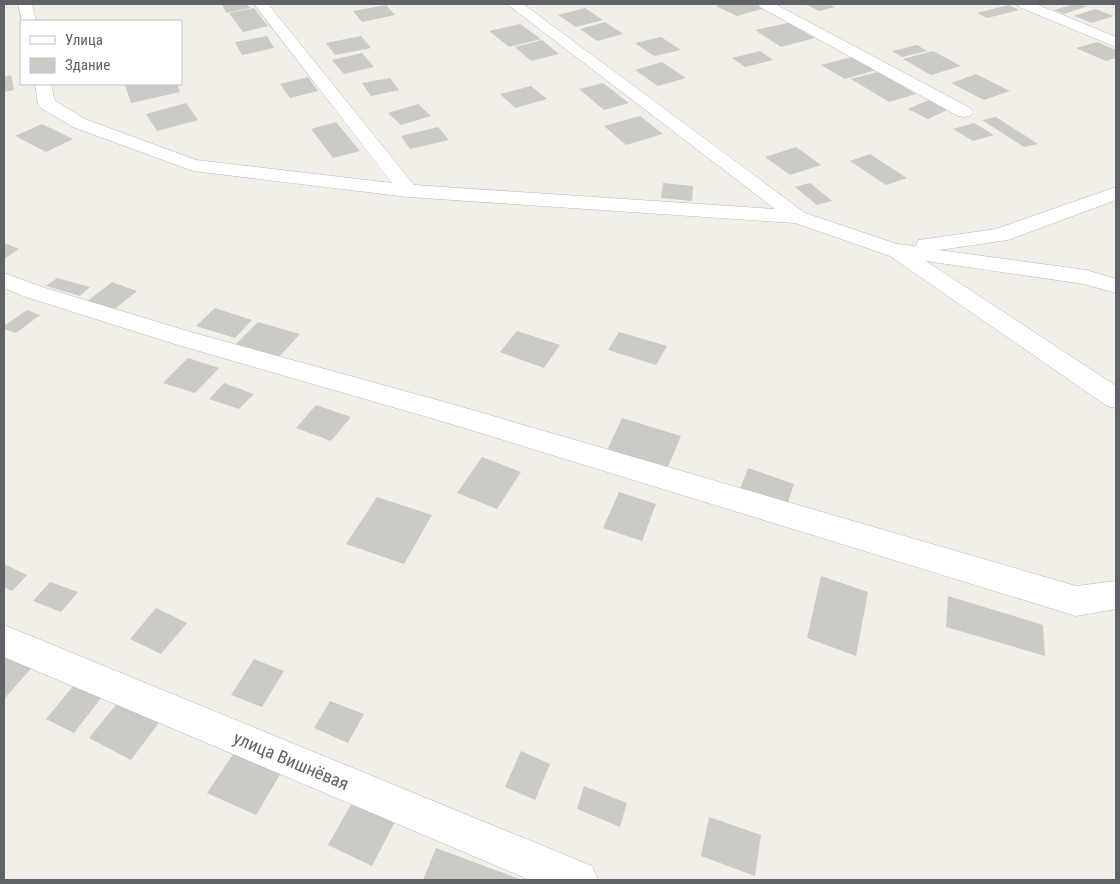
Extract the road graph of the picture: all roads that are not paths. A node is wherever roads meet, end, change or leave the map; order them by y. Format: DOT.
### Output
graph roads {
  1 [pos="25,4"];
  2 [pos="262,4"];
  3 [pos="514,4"];
  4 [pos="766,4"];
  5 [pos="1024,4"];
  6 [pos="29,20"];
  7 [pos="1116,42"];
  8 [pos="43,85"];
  9 [pos="964,112"];
  10 [pos="408,191"];
  11 [pos="1116,193"];
  12 [pos="798,217"];
  13 [pos="894,250"];
  14 [pos="1086,277"];
  15 [pos="4,280"];
  16 [pos="1116,280"];
  17 [pos="1116,286"];
  18 [pos="1116,399"];
  19 [pos="1116,595"];
  20 [pos="4,641"];
  21 [pos="578,880"];
  1 -- 6 [label="street"];
  2 -- 10 [label="street"];
  3 -- 12 [label="street"];
  4 -- 9 [label="street"];
  5 -- 7 [label="street"];
  8 -- 10 [label="street"];
  10 -- 12 [label="street"];
  11 -- 13 [label="street"];
  12 -- 13 [label="street"];
  13 -- 14 [label="street"];
  13 -- 18 [label="street"];
  14 -- 16 [label="street"];
  14 -- 17 [label="street"];
  15 -- 19 [label="street"];
  20 -- 21 [label="street, улица Вишнёвая"];
}
